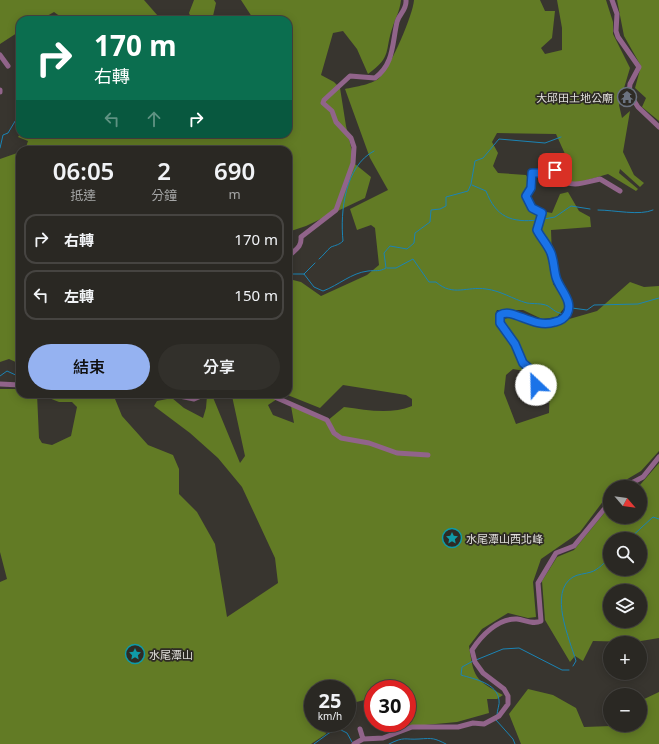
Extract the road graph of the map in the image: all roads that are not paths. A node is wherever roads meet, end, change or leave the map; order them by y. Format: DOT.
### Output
graph roads {
  1 [pos="406,0"];
  2 [pos="612,0"];
  3 [pos="0,55"];
  4 [pos="8,66"];
  5 [pos="659,127"];
  6 [pos="620,191"];
  7 [pos="292,254"];
  8 [pos="0,384"];
  9 [pos="16,385"];
  10 [pos="536,385"];
  11 [pos="277,398"];
  12 [pos="428,454"];
  13 [pos="659,457"];
  14 [pos="637,480"];
  15 [pos="603,511"];
  16 [pos="360,729"];
  17 [pos="363,739"];
  18 [pos="354,744"];
  1 -- 7 [label="street"];
  2 -- 5 [label="street"];
  3 -- 4 [label="street"];
  6 -- 10 [label="street"];
  8 -- 9 [label="street"];
  11 -- 12 [label="street"];
  13 -- 14 [label="street"];
  15 -- 17 [label="street"];
  16 -- 17 [label="street"];
  17 -- 18 [label="street"];
}
